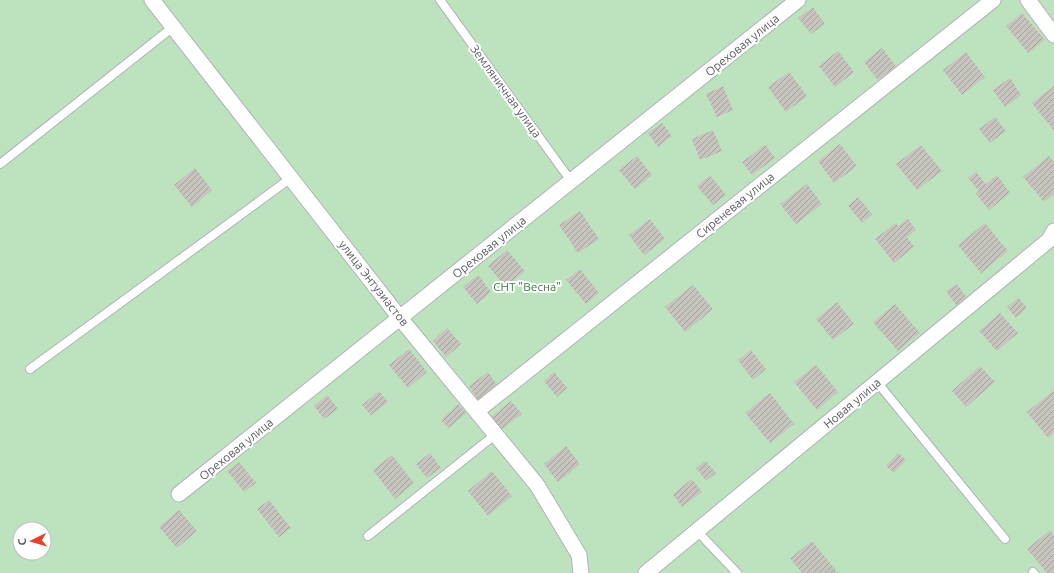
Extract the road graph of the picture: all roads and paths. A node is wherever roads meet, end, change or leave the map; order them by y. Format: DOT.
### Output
graph roads {
  1 [pos="152,0"];
  2 [pos="440,0"];
  3 [pos="798,0"];
  4 [pos="994,0"];
  5 [pos="1028,0"];
  6 [pos="173,27"];
  7 [pos="1054,35"];
  8 [pos="0,164"];
  9 [pos="291,178"];
  10 [pos="571,181"];
  11 [pos="1054,230"];
  12 [pos="400,318"];
  13 [pos="30,369"];
  14 [pos="877,382"];
  15 [pos="477,411"];
  16 [pos="496,434"];
  17 [pos="179,494"];
  18 [pos="697,531"];
  19 [pos="368,536"];
  20 [pos="1005,539"];
  21 [pos="581,573"];
  22 [pos="646,573"];
  23 [pos="737,573"];
  1 -- 6 [label="street, улица Энтузиастов"];
  2 -- 10 [label="lane, Земляничная улица"];
  3 -- 10 [label="street, Ореховая улица"];
  4 -- 15 [label="street, Сиреневая улица"];
  5 -- 7 [label="street"];
  6 -- 8 [label="lane"];
  6 -- 9 [label="street, улица Энтузиастов"];
  9 -- 12 [label="street, улица Энтузиастов"];
  9 -- 13 [label="lane"];
  10 -- 12 [label="street, Ореховая улица"];
  11 -- 14 [label="street, Новая улица"];
  12 -- 15 [label="street, улица Энтузиастов"];
  12 -- 17 [label="street, Ореховая улица"];
  14 -- 18 [label="street, Новая улица"];
  14 -- 20 [label="lane"];
  15 -- 16 [label="street, улица Энтузиастов"];
  16 -- 19 [label="lane"];
  16 -- 21 [label="street, улица Энтузиастов"];
  18 -- 22 [label="street, Новая улица"];
  18 -- 23 [label="lane"];
}
